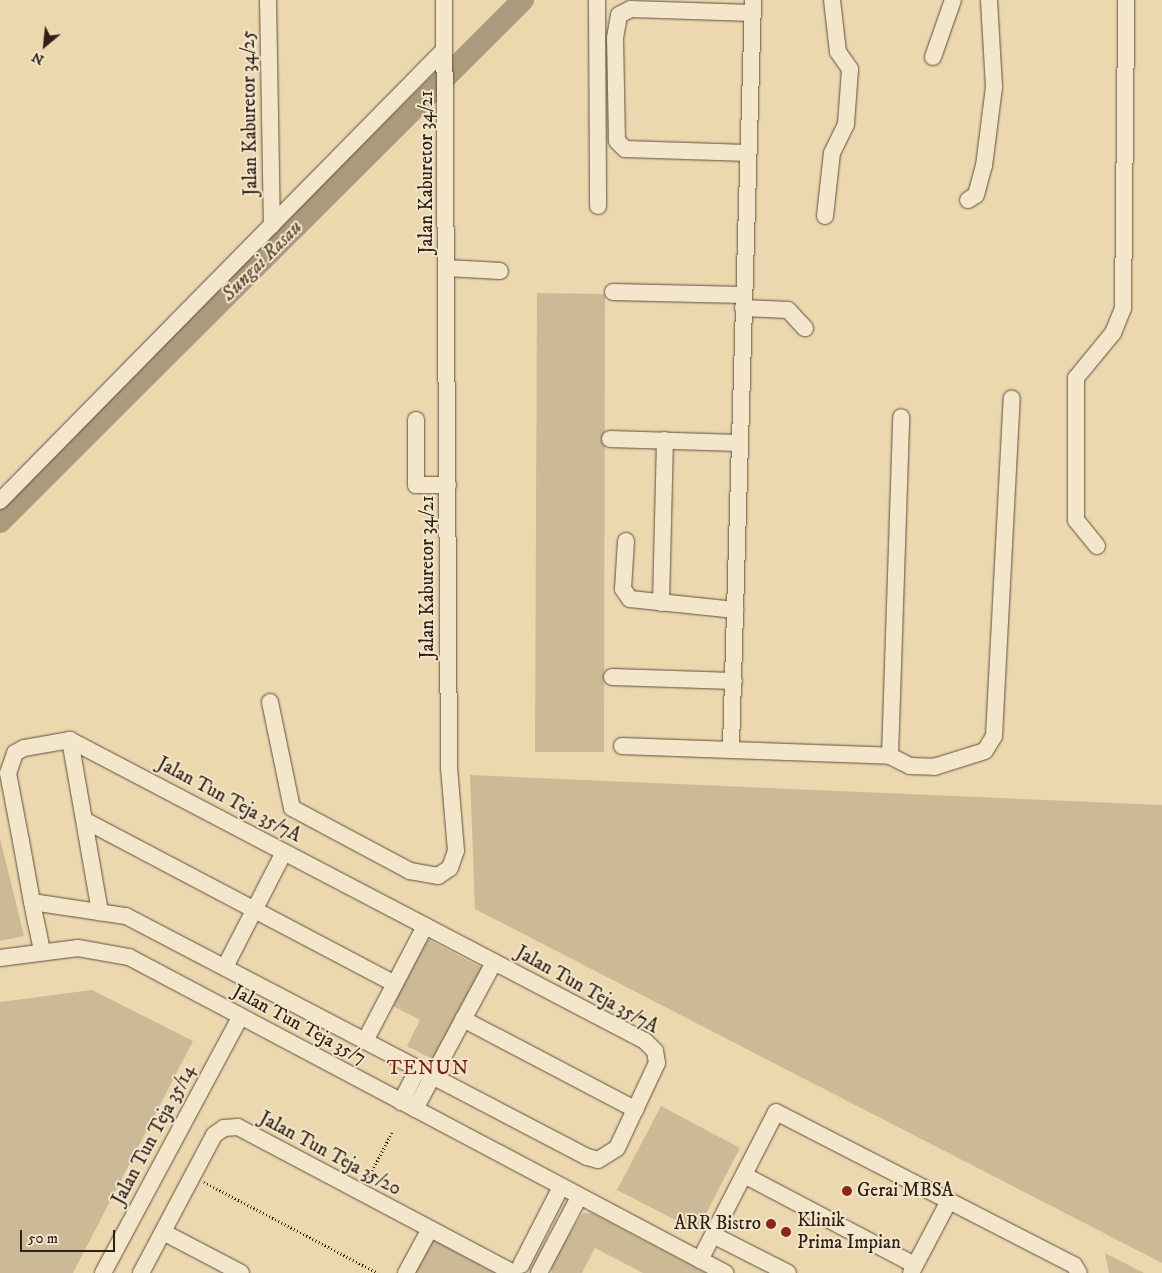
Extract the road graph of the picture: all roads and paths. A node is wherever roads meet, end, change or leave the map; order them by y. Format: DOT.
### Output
graph roads {
  1 [pos="268,0"];
  2 [pos="444,0"];
  3 [pos="597,0"];
  4 [pos="832,0"];
  5 [pos="953,0"];
  6 [pos="989,0"];
  7 [pos="1126,0"];
  8 [pos="753,6"];
  9 [pos="444,50"];
  10 [pos="933,57"];
  11 [pos="748,153"];
  12 [pos="968,200"];
  13 [pos="598,206"];
  14 [pos="825,216"];
  15 [pos="272,225"];
  16 [pos="448,268"];
  17 [pos="500,270"];
  18 [pos="613,292"];
  19 [pos="743,302"];
  20 [pos="805,328"];
  21 [pos="1012,398"];
  22 [pos="901,417"];
  23 [pos="416,420"];
  24 [pos="610,439"];
  25 [pos="665,440"];
  26 [pos="739,443"];
  27 [pos="448,485"];
  28 [pos="0,501"];
  29 [pos="626,541"];
  30 [pos="1097,546"];
  31 [pos="661,603"];
  32 [pos="735,610"];
  33 [pos="612,677"];
  34 [pos="734,681"];
  35 [pos="270,702"];
  36 [pos="70,740"];
  37 [pos="622,746"];
  38 [pos="731,747"];
  39 [pos="890,756"];
  40 [pos="86,821"];
  41 [pos="284,852"];
  42 [pos="32,902"];
  43 [pos="254,910"];
  44 [pos="100,912"];
  45 [pos="425,926"];
  46 [pos="42,951"];
  47 [pos="0,958"];
  48 [pos="494,962"];
  49 [pos="224,967"];
  50 [pos="395,984"];
  51 [pos="240,1017"];
  52 [pos="463,1019"];
  53 [pos="366,1041"];
  54 [pos="425,1072"];
  55 [pos="408,1106"];
  56 [pos="636,1110"];
  57 [pos="393,1130"];
  58 [pos="744,1175"];
  59 [pos="203,1182"];
  60 [pos="366,1182"];
  61 [pos="561,1187"];
  62 [pos="579,1197"];
  63 [pos="949,1201"];
  64 [pos="430,1229"];
  65 [pos="163,1232"];
  66 [pos="713,1234"];
  67 [pos="700,1260"];
  68 [pos="913,1269"];
  69 [pos="515,1270"];
  70 [pos="1074,1270"];
  71 [pos="104,1273"];
  72 [pos="141,1273"];
  73 [pos="241,1273"];
  74 [pos="378,1273"];
  75 [pos="406,1273"];
  76 [pos="538,1273"];
  77 [pos="724,1273"];
  78 [pos="788,1273"];
  1 -- 15 [label="street, Jalan Kaburetor 34/25"];
  2 -- 9 [label="street, Jalan Kaburetor 34/21"];
  3 -- 13 [label="street"];
  4 -- 14 [label="street"];
  5 -- 10 [label="street"];
  6 -- 12 [label="street"];
  7 -- 30 [label="street"];
  8 -- 11 [label="street"];
  8 -- 11 [label="street"];
  9 -- 15 [label="street"];
  9 -- 16 [label="street, Jalan Kaburetor 34/21"];
  11 -- 19 [label="street"];
  15 -- 28 [label="street"];
  16 -- 17 [label="street"];
  16 -- 27 [label="street, Jalan Kaburetor 34/21"];
  18 -- 19 [label="street"];
  19 -- 20 [label="street"];
  19 -- 26 [label="street"];
  21 -- 39 [label="street"];
  22 -- 39 [label="street"];
  23 -- 27 [label="street"];
  24 -- 25 [label="street"];
  25 -- 26 [label="street"];
  25 -- 31 [label="street"];
  26 -- 32 [label="street"];
  27 -- 35 [label="street, Jalan Kaburetor 34/21"];
  29 -- 31 [label="street"];
  31 -- 32 [label="street"];
  32 -- 34 [label="street"];
  33 -- 34 [label="street"];
  34 -- 38 [label="street"];
  36 -- 40 [label="street"];
  36 -- 41 [label="street, Jalan Tun Teja 35/7A"];
  36 -- 42 [label="street"];
  37 -- 38 [label="street"];
  38 -- 39 [label="street"];
  40 -- 43 [label="street"];
  40 -- 44 [label="street"];
  41 -- 43 [label="street"];
  41 -- 45 [label="street, Jalan Tun Teja 35/7A"];
  42 -- 44 [label="street, Jalan Tun Teja 35/7A"];
  42 -- 46 [label="street"];
  43 -- 49 [label="street"];
  43 -- 50 [label="street"];
  44 -- 49 [label="street, Jalan Tun Teja 35/7A"];
  45 -- 48 [label="street, Jalan Tun Teja 35/7A"];
  45 -- 50 [label="street"];
  46 -- 47 [label="street, Jalan Tun Teja 35/7"];
  46 -- 51 [label="street, Jalan Tun Teja 35/7"];
  48 -- 52 [label="street"];
  48 -- 56 [label="street, Jalan Tun Teja 35/7A"];
  49 -- 53 [label="street, Jalan Tun Teja 35/7A"];
  50 -- 53 [label="street"];
  51 -- 55 [label="street, Jalan Tun Teja 35/7"];
  51 -- 71 [label="street, Jalan Tun Teja 35/14"];
  52 -- 54 [label="street"];
  52 -- 56 [label="street"];
  53 -- 54 [label="street, Jalan Tun Teja 35/7A"];
  54 -- 55 [label="street"];
  54 -- 56 [label="street, Jalan Tun Teja 35/7A"];
  55 -- 61 [label="street, Jalan Tun Teja 35/7"];
  57 -- 60 [label="path"];
  58 -- 63 [label="street"];
  58 -- 66 [label="street"];
  58 -- 68 [label="street"];
  59 -- 74 [label="path"];
  61 -- 62 [label="street, Jalan Tun Teja 35/7"];
  61 -- 69 [label="street"];
  62 -- 67 [label="street, Jalan Tun Teja 35/7"];
  62 -- 76 [label="street"];
  63 -- 68 [label="street"];
  63 -- 70 [label="street"];
  64 -- 65 [label="street, Jalan Tun Teja 35/20"];
  64 -- 69 [label="street, Jalan Tun Teja 35/20"];
  64 -- 75 [label="street"];
  65 -- 72 [label="street, Jalan Tun Teja 35/20"];
  65 -- 73 [label="street"];
  66 -- 67 [label="street"];
  66 -- 78 [label="street"];
  67 -- 77 [label="street, Jalan Tun Teja 35/7"];
  69 -- 76 [label="street, Jalan Tun Teja 35/20"];
}
